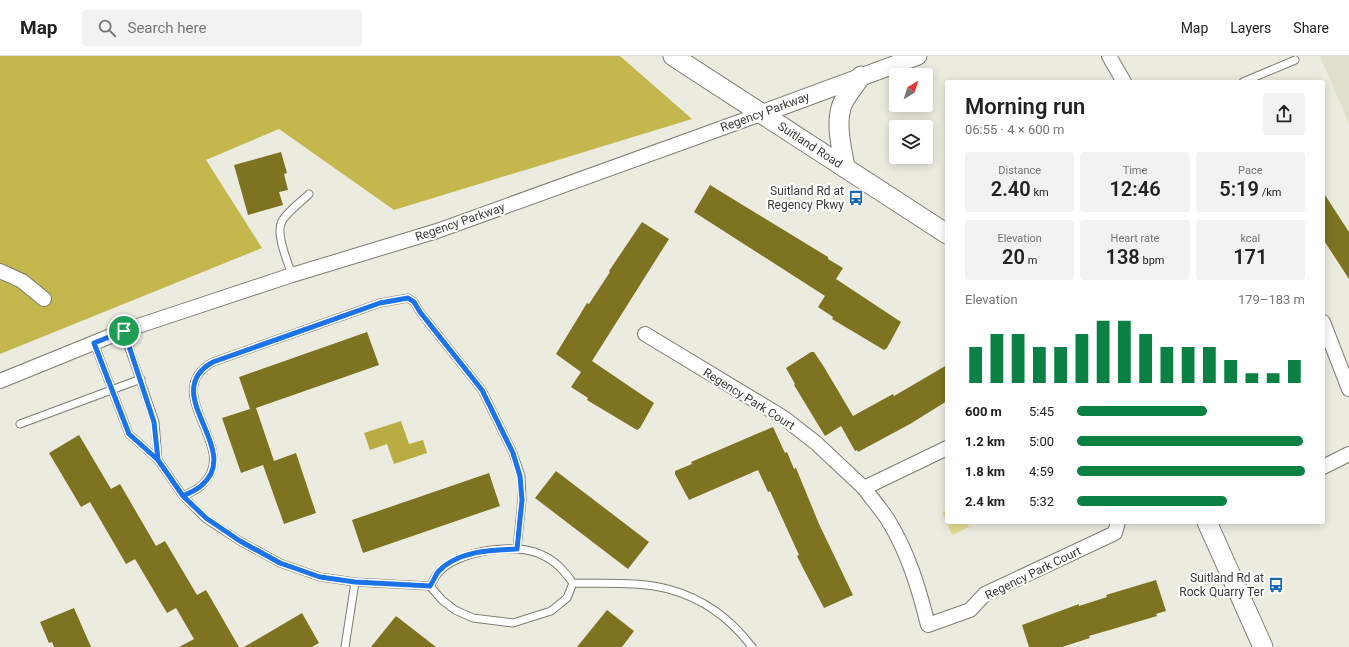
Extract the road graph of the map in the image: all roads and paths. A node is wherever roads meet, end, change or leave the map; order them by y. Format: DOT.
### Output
graph roads {
  1 [pos="673,56"];
  2 [pos="918,56"];
  3 [pos="1109,56"];
  4 [pos="1295,60"];
  5 [pos="861,76"];
  6 [pos="1123,80"];
  7 [pos="1248,80"];
  8 [pos="761,114"];
  9 [pos="845,168"];
  10 [pos="309,194"];
  11 [pos="945,233"];
  12 [pos="0,271"];
  13 [pos="292,276"];
  14 [pos="44,299"];
  15 [pos="1325,327"];
  16 [pos="124,331"];
  17 [pos="645,334"];
  18 [pos="94,343"];
  19 [pos="141,379"];
  20 [pos="0,381"];
  21 [pos="1349,389"];
  22 [pos="112,390"];
  23 [pos="20,424"];
  24 [pos="945,449"];
  25 [pos="1349,454"];
  26 [pos="158,460"];
  27 [pos="1325,466"];
  28 [pos="864,488"];
  29 [pos="183,496"];
  30 [pos="1117,524"];
  31 [pos="1210,524"];
  32 [pos="517,549"];
  33 [pos="355,582"];
  34 [pos="573,583"];
  35 [pos="430,586"];
  36 [pos="345,647"];
  37 [pos="752,647"];
  38 [pos="1263,647"];
  1 -- 8 [label="main road, Suitland Road"];
  2 -- 5 [label="street, Regency Parkway"];
  3 -- 6 [label="street"];
  4 -- 7 [label="lane"];
  5 -- 8 [label="street, Regency Parkway"];
  5 -- 9 [label="main road"];
  8 -- 9 [label="main road, Suitland Road"];
  8 -- 13 [label="street, Regency Parkway"];
  9 -- 11 [label="main road, Suitland Road"];
  10 -- 13 [label="lane"];
  12 -- 14 [label="street"];
  13 -- 16 [label="street, Regency Parkway"];
  15 -- 21 [label="street"];
  16 -- 18 [label="street, Regency Parkway"];
  16 -- 19 [label="lane"];
  17 -- 28 [label="street, Regency Park Court"];
  18 -- 20 [label="street, Regency Parkway"];
  18 -- 22 [label="lane"];
  19 -- 22 [label="lane"];
  19 -- 26 [label="lane"];
  22 -- 23 [label="lane"];
  22 -- 26 [label="lane"];
  24 -- 28 [label="street"];
  25 -- 27 [label="street"];
  26 -- 29 [label="lane"];
  28 -- 30 [label="street, Regency Park Court"];
  29 -- 32 [label="lane"];
  29 -- 33 [label="lane"];
  31 -- 38 [label="main road"];
  32 -- 34 [label="lane"];
  32 -- 35 [label="lane"];
  33 -- 35 [label="lane"];
  33 -- 36 [label="lane"];
  34 -- 35 [label="lane"];
  34 -- 37 [label="lane"];
}
